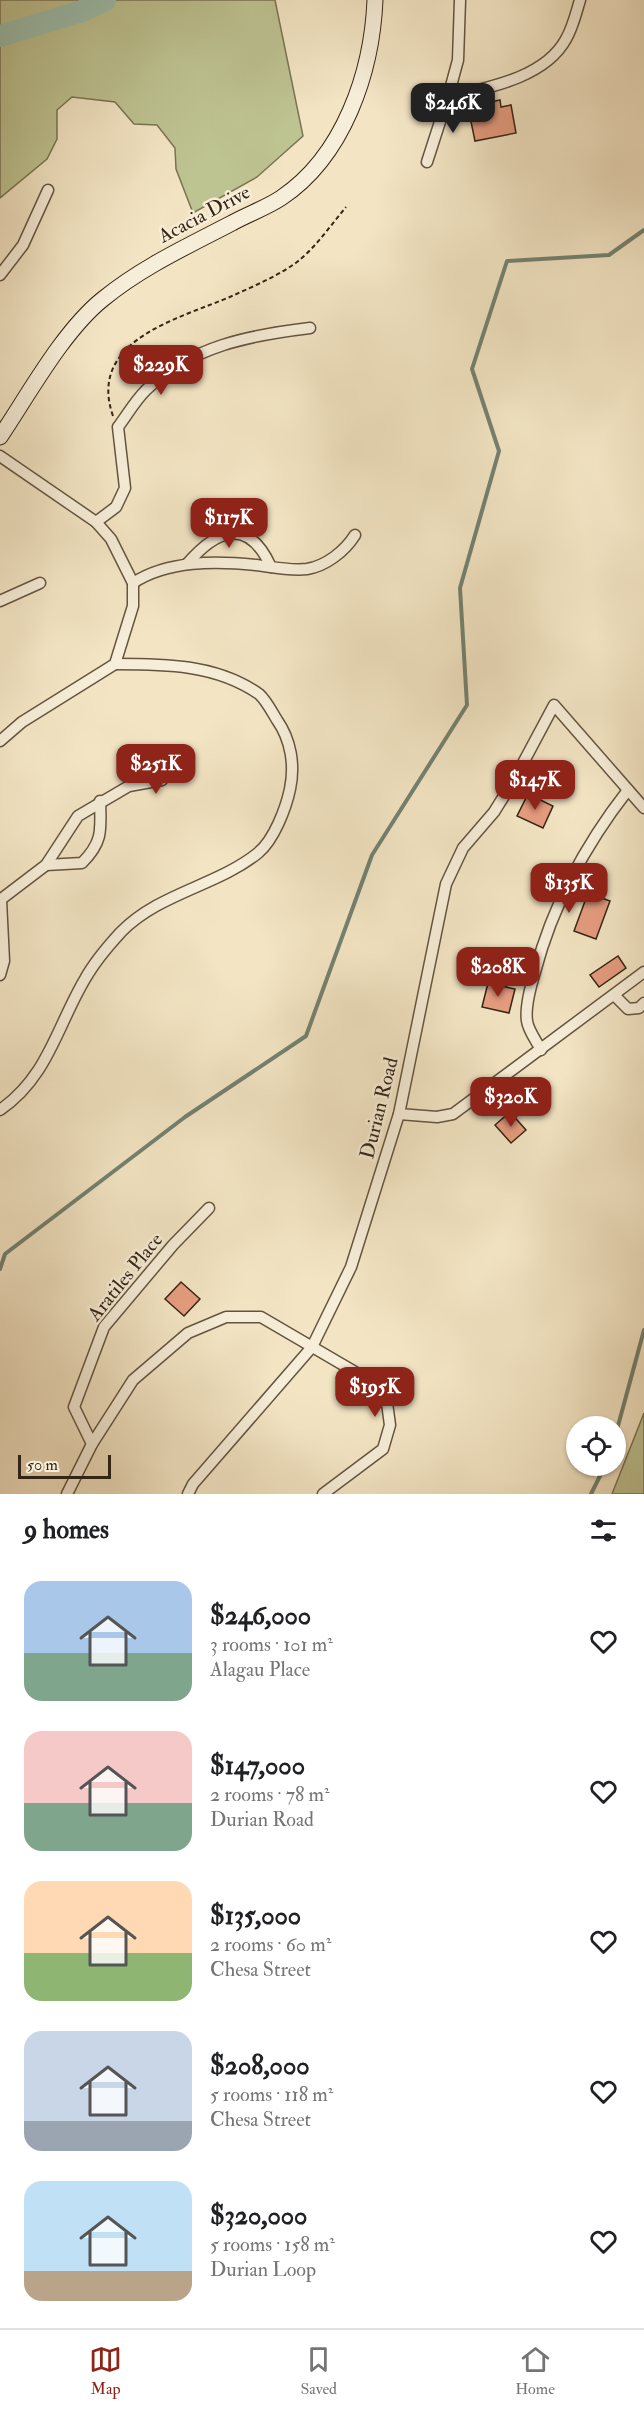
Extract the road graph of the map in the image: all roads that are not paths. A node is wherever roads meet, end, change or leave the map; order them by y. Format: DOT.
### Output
graph roads {
  1 [pos="375,0"];
  2 [pos="460,0"];
  3 [pos="580,0"];
  4 [pos="448,97"];
  5 [pos="427,162"];
  6 [pos="48,190"];
  7 [pos="0,275"];
  8 [pos="310,328"];
  9 [pos="0,437"];
  10 [pos="0,456"];
  11 [pos="96,522"];
  12 [pos="355,535"];
  13 [pos="187,564"];
  14 [pos="271,567"];
  15 [pos="40,583"];
  16 [pos="133,583"];
  17 [pos="0,601"];
  18 [pos="115,664"];
  19 [pos="0,741"];
  20 [pos="178,752"];
  21 [pos="628,790"];
  22 [pos="100,801"];
  23 [pos="644,808"];
  24 [pos="46,865"];
  25 [pos="1,900"];
  26 [pos="0,975"];
  27 [pos="640,975"];
  28 [pos="644,987"];
  29 [pos="614,995"];
  30 [pos="644,1004"];
  31 [pos="541,1050"];
  32 [pos="0,1110"];
  33 [pos="399,1114"];
  34 [pos="209,1208"];
  35 [pos="312,1347"];
  36 [pos="92,1444"];
  37 [pos="67,1494"];
  38 [pos="188,1494"];
  39 [pos="323,1494"];
  1 -- 9 [label="street, Acacia Drive"];
  2 -- 4 [label="street"];
  3 -- 4 [label="street"];
  4 -- 5 [label="street"];
  6 -- 7 [label="street"];
  8 -- 11 [label="street"];
  10 -- 11 [label="street"];
  11 -- 16 [label="street"];
  12 -- 14 [label="street"];
  13 -- 14 [label="street"];
  13 -- 14 [label="street"];
  13 -- 16 [label="street"];
  15 -- 17 [label="street"];
  16 -- 18 [label="street"];
  18 -- 19 [label="street"];
  18 -- 32 [label="street"];
  20 -- 22 [label="street"];
  21 -- 23 [label="street"];
  21 -- 31 [label="street"];
  21 -- 33 [label="street, Durian Road"];
  22 -- 24 [label="street"];
  22 -- 24 [label="street"];
  24 -- 25 [label="street"];
  25 -- 26 [label="street"];
  27 -- 28 [label="street"];
  27 -- 29 [label="street"];
  29 -- 30 [label="street"];
  29 -- 31 [label="street"];
  31 -- 33 [label="street"];
  33 -- 35 [label="street, Durian Road"];
  34 -- 36 [label="street, Aratiles Place"];
  35 -- 36 [label="street"];
  35 -- 38 [label="street, Durian Road"];
  35 -- 39 [label="street"];
  36 -- 37 [label="street"];
}
